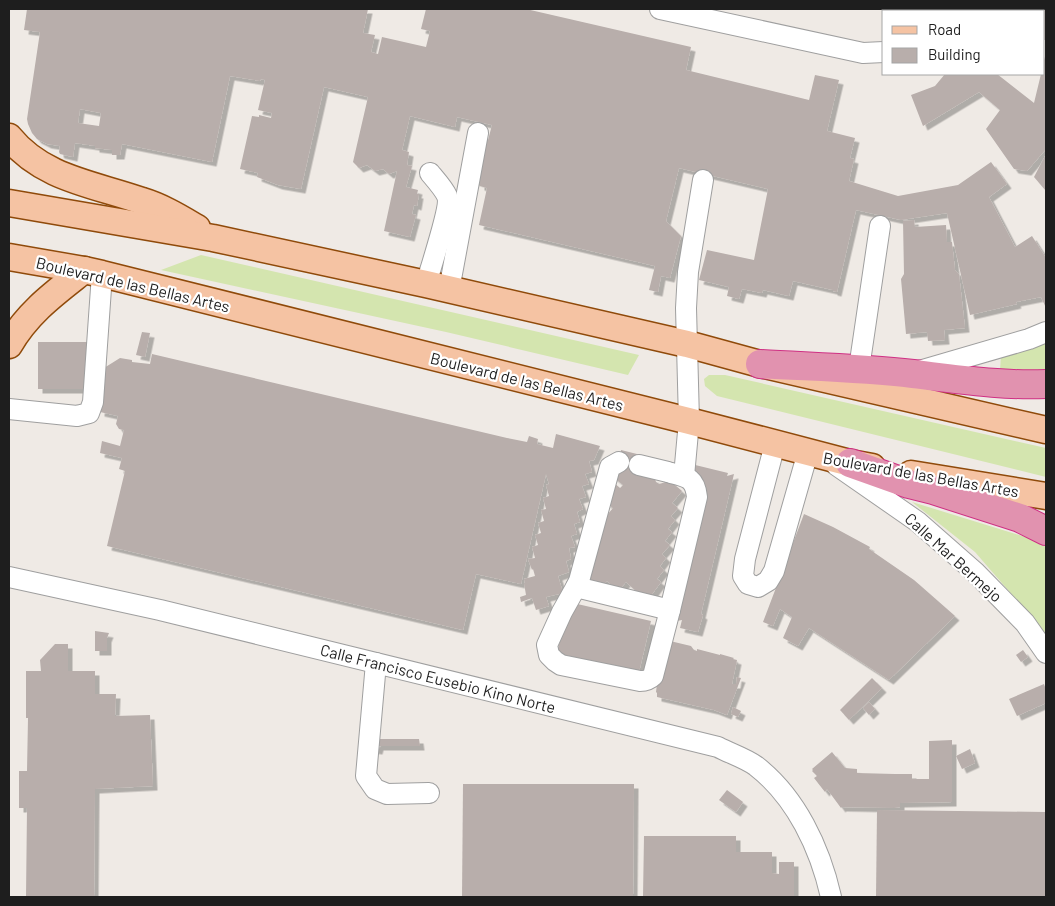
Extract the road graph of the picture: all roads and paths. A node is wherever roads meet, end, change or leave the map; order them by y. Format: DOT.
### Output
graph roads {
  1 [pos="673,10"];
  2 [pos="882,52"];
  3 [pos="478,133"];
  4 [pos="9,137"];
  5 [pos="430,173"];
  6 [pos="703,180"];
  7 [pos="9,203"];
  8 [pos="880,226"];
  9 [pos="213,238"];
  10 [pos="9,257"];
  11 [pos="93,272"];
  12 [pos="437,287"];
  13 [pos="1046,332"];
  14 [pos="687,344"];
  15 [pos="9,345"];
  16 [pos="760,364"];
  17 [pos="912,374"];
  18 [pos="857,378"];
  19 [pos="1046,384"];
  20 [pos="9,409"];
  21 [pos="689,421"];
  22 [pos="1046,430"];
  23 [pos="775,444"];
  24 [pos="827,457"];
  25 [pos="619,462"];
  26 [pos="639,465"];
  27 [pos="674,474"];
  28 [pos="1046,496"];
  29 [pos="1046,531"];
  30 [pos="9,577"];
  31 [pos="576,588"];
  32 [pos="670,610"];
  33 [pos="1046,653"];
  34 [pos="376,663"];
  35 [pos="429,793"];
  36 [pos="831,897"];
  1 -- 2 [label="street"];
  3 -- 12 [label="street"];
  4 -- 9 [label="main road"];
  5 -- 12 [label="street"];
  6 -- 14 [label="street"];
  7 -- 9 [label="main road"];
  8 -- 18 [label="street"];
  9 -- 12 [label="main road"];
  10 -- 11 [label="main road, Boulevard de las Bellas Artes"];
  11 -- 15 [label="main road"];
  11 -- 20 [label="street"];
  11 -- 21 [label="main road, Boulevard de las Bellas Artes"];
  12 -- 14 [label="main road"];
  13 -- 17 [label="street"];
  14 -- 16 [label="main road"];
  14 -- 21 [label="street"];
  16 -- 18 [label="highway"];
  17 -- 18 [label="highway"];
  17 -- 19 [label="highway"];
  18 -- 22 [label="main road"];
  21 -- 23 [label="main road, Boulevard de las Bellas Artes"];
  21 -- 27 [label="street"];
  23 -- 24 [label="main road, Boulevard de las Bellas Artes"];
  23 -- 24 [label="street"];
  24 -- 28 [label="main road, Boulevard de las Bellas Artes"];
  24 -- 29 [label="highway"];
  24 -- 33 [label="street, Calle Mar Bermejo"];
  25 -- 31 [label="street"];
  26 -- 27 [label="street"];
  27 -- 32 [label="street"];
  30 -- 34 [label="street, Calle Francisco Eusebio Kino Norte"];
  31 -- 32 [label="street"];
  31 -- 32 [label="street"];
  34 -- 35 [label="street"];
  34 -- 36 [label="street, Calle Francisco Eusebio Kino Norte"];
}
